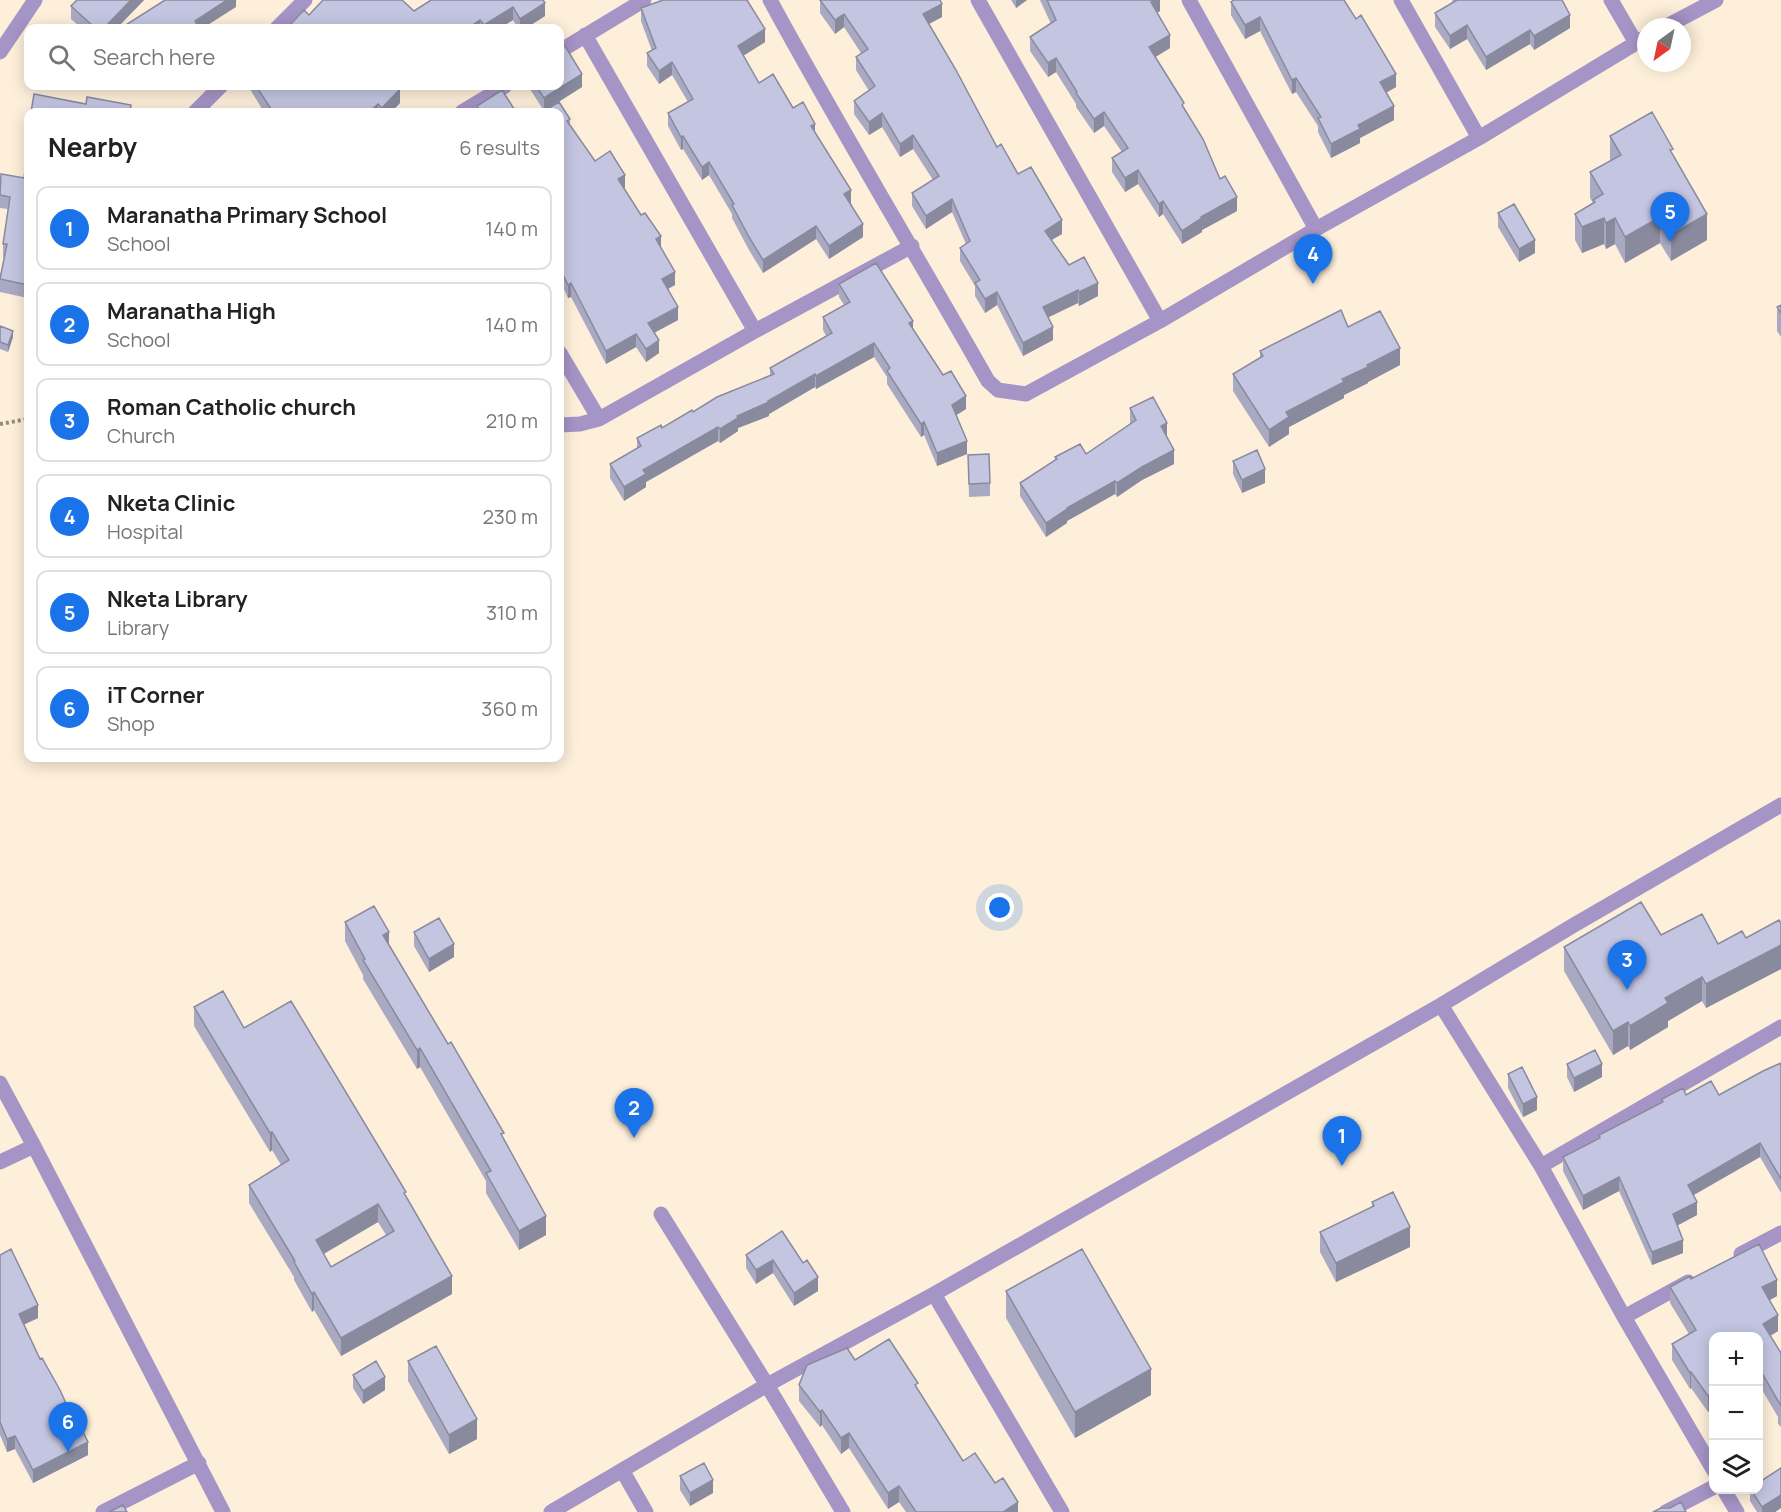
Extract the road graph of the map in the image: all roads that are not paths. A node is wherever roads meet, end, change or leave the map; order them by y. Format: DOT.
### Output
graph roads {
  1 [pos="35,0"];
  2 [pos="305,0"];
  3 [pos="644,0"];
  4 [pos="770,0"];
  5 [pos="978,0"];
  6 [pos="1189,0"];
  7 [pos="1401,0"];
  8 [pos="1611,0"];
  9 [pos="1716,0"];
  10 [pos="1682,18"];
  11 [pos="281,24"];
  12 [pos="585,34"];
  13 [pos="1637,35"];
  14 [pos="1637,42"];
  15 [pos="564,48"];
  16 [pos="0,52"];
  17 [pos="217,90"];
  18 [pos="498,90"];
  19 [pos="199,108"];
  20 [pos="469,108"];
  21 [pos="1479,138"];
  22 [pos="1316,228"];
  23 [pos="912,246"];
  24 [pos="1160,321"];
  25 [pos="755,331"];
  26 [pos="564,360"];
  27 [pos="599,419"];
  28 [pos="564,425"];
  29 [pos="1781,805"];
  30 [pos="1441,1005"];
  31 [pos="1781,1027"];
  32 [pos="0,1083"];
  33 [pos="34,1146"];
  34 [pos="0,1162"];
  35 [pos="1541,1166"];
  36 [pos="661,1214"];
  37 [pos="1780,1234"];
  38 [pos="1727,1261"];
  39 [pos="1707,1272"];
  40 [pos="934,1294"];
  41 [pos="1624,1317"];
  42 [pos="767,1385"];
  43 [pos="199,1463"];
  44 [pos="1709,1464"];
  45 [pos="622,1470"];
  46 [pos="1709,1489"];
  47 [pos="1726,1494"];
  48 [pos="103,1512"];
  49 [pos="223,1512"];
  50 [pos="551,1512"];
  51 [pos="646,1512"];
  52 [pos="843,1512"];
  53 [pos="1062,1512"];
  54 [pos="1666,1512"];
  55 [pos="1737,1512"];
  1 -- 16 [label="street"];
  2 -- 11 [label="street"];
  3 -- 12 [label="street"];
  4 -- 23 [label="street"];
  5 -- 24 [label="street"];
  6 -- 22 [label="street"];
  7 -- 21 [label="street"];
  8 -- 13 [label="street"];
  9 -- 10 [label="street"];
  12 -- 15 [label="street"];
  12 -- 25 [label="street"];
  14 -- 21 [label="street"];
  17 -- 19 [label="street"];
  18 -- 20 [label="street"];
  21 -- 22 [label="street"];
  22 -- 24 [label="street"];
  23 -- 24 [label="street"];
  23 -- 25 [label="street"];
  25 -- 27 [label="street"];
  26 -- 27 [label="street"];
  27 -- 28 [label="street"];
  29 -- 30 [label="street"];
  30 -- 35 [label="street"];
  30 -- 40 [label="street"];
  31 -- 35 [label="street"];
  32 -- 33 [label="street"];
  33 -- 34 [label="street"];
  33 -- 43 [label="street"];
  35 -- 41 [label="street"];
  36 -- 42 [label="street"];
  37 -- 38 [label="street"];
  39 -- 41 [label="street"];
  40 -- 42 [label="street"];
  40 -- 53 [label="street"];
  41 -- 44 [label="street"];
  42 -- 45 [label="street"];
  42 -- 52 [label="street"];
  43 -- 48 [label="street"];
  43 -- 49 [label="street"];
  45 -- 50 [label="street"];
  45 -- 51 [label="street"];
  46 -- 54 [label="street"];
  47 -- 55 [label="street"];
}
